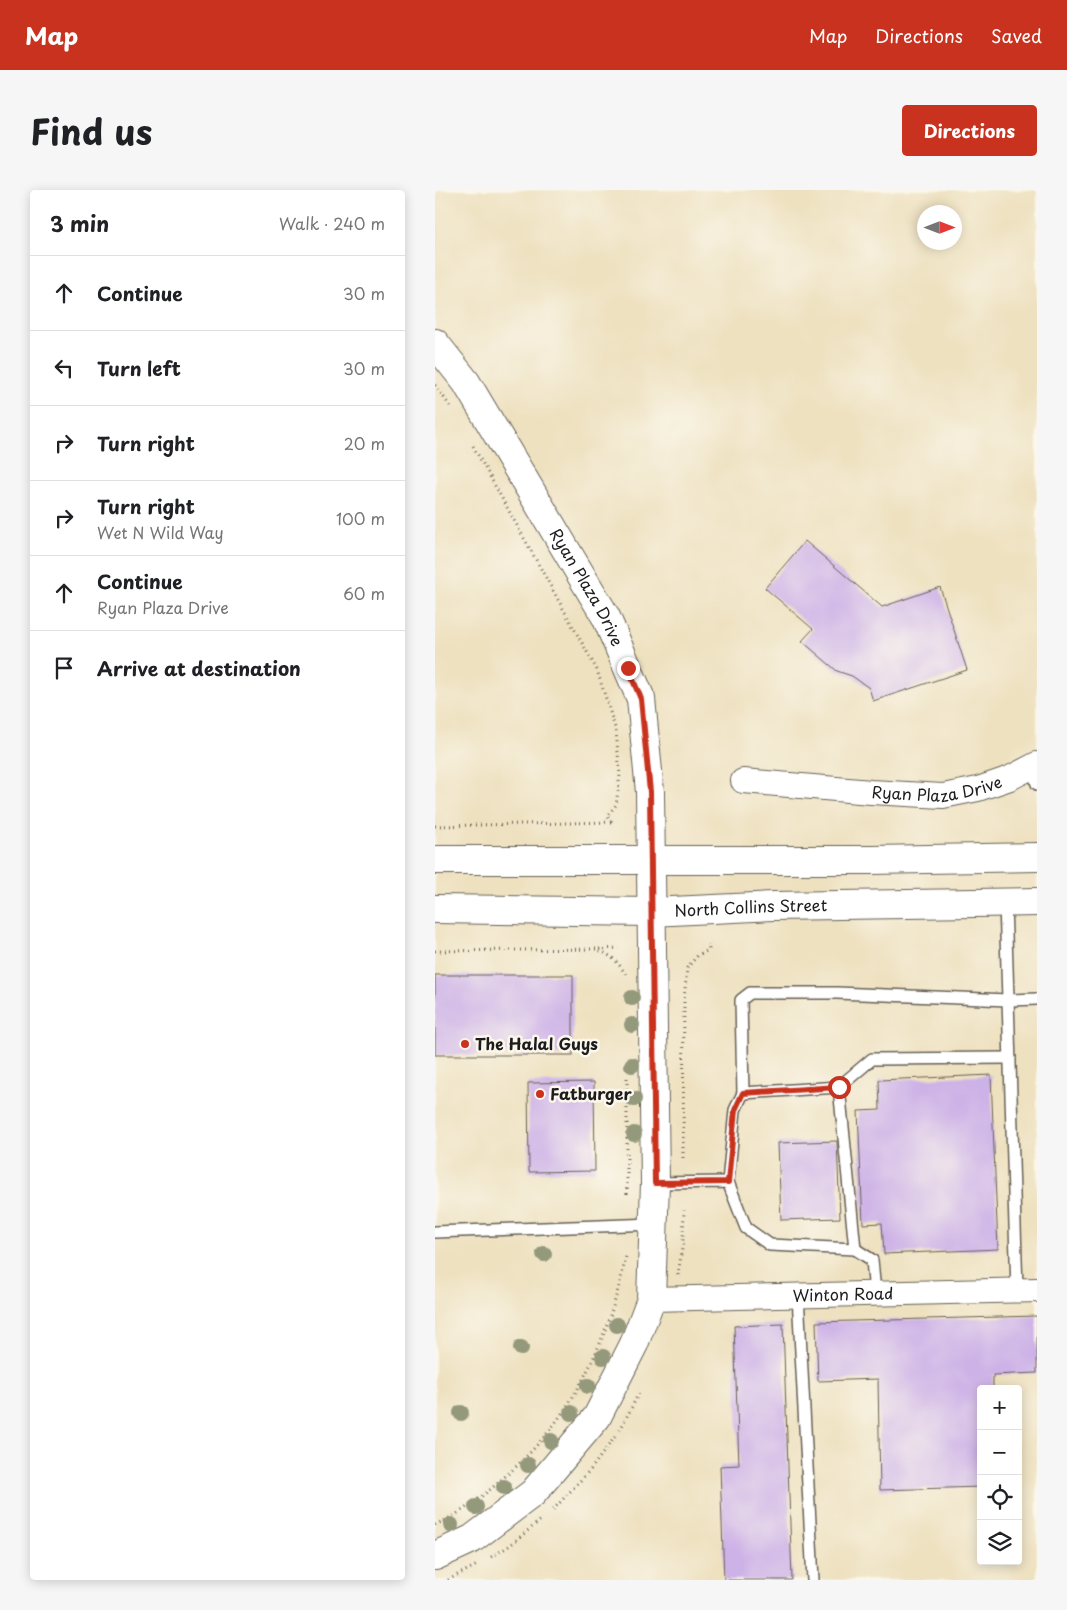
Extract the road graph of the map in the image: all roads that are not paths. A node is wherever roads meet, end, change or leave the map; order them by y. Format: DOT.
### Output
graph roads {
  1 [pos="435,343"];
  2 [pos="1035,772"];
  3 [pos="743,781"];
  4 [pos="1037,858"];
  5 [pos="435,860"];
  6 [pos="651,860"];
  7 [pos="1005,902"];
  8 [pos="1037,902"];
  9 [pos="435,909"];
  10 [pos="651,912"];
  11 [pos="1037,999"];
  12 [pos="1008,1000"];
  13 [pos="1010,1058"];
  14 [pos="839,1087"];
  15 [pos="743,1093"];
  16 [pos="728,1182"];
  17 [pos="655,1183"];
  18 [pos="654,1224"];
  19 [pos="435,1232"];
  20 [pos="855,1249"];
  21 [pos="1027,1290"];
  22 [pos="875,1293"];
  23 [pos="798,1295"];
  24 [pos="651,1299"];
  25 [pos="435,1556"];
  26 [pos="813,1580"];
  1 -- 6 [label="street, Ryan Plaza Drive"];
  2 -- 3 [label="street, Ryan Plaza Drive"];
  4 -- 6 [label="street"];
  5 -- 6 [label="street"];
  6 -- 10 [label="street, Ryan Plaza Drive"];
  7 -- 8 [label="street, North Collins Street"];
  7 -- 10 [label="street, North Collins Street"];
  7 -- 12 [label="lane"];
  9 -- 10 [label="street, North Collins Street"];
  10 -- 17 [label="street, Ryan Plaza Drive"];
  11 -- 12 [label="lane"];
  12 -- 13 [label="lane"];
  12 -- 15 [label="lane"];
  13 -- 14 [label="lane"];
  13 -- 21 [label="lane"];
  14 -- 15 [label="lane"];
  14 -- 20 [label="lane"];
  15 -- 16 [label="lane"];
  16 -- 17 [label="lane"];
  16 -- 20 [label="lane"];
  17 -- 18 [label="street, Ryan Plaza Drive"];
  18 -- 19 [label="lane"];
  18 -- 24 [label="street, Ryan Plaza Drive"];
  20 -- 22 [label="lane"];
  21 -- 22 [label="street, Winton Road"];
  22 -- 23 [label="street, Winton Road"];
  23 -- 24 [label="street, Winton Road"];
  23 -- 26 [label="lane"];
  24 -- 25 [label="street, Ryan Plaza Drive"];
}
